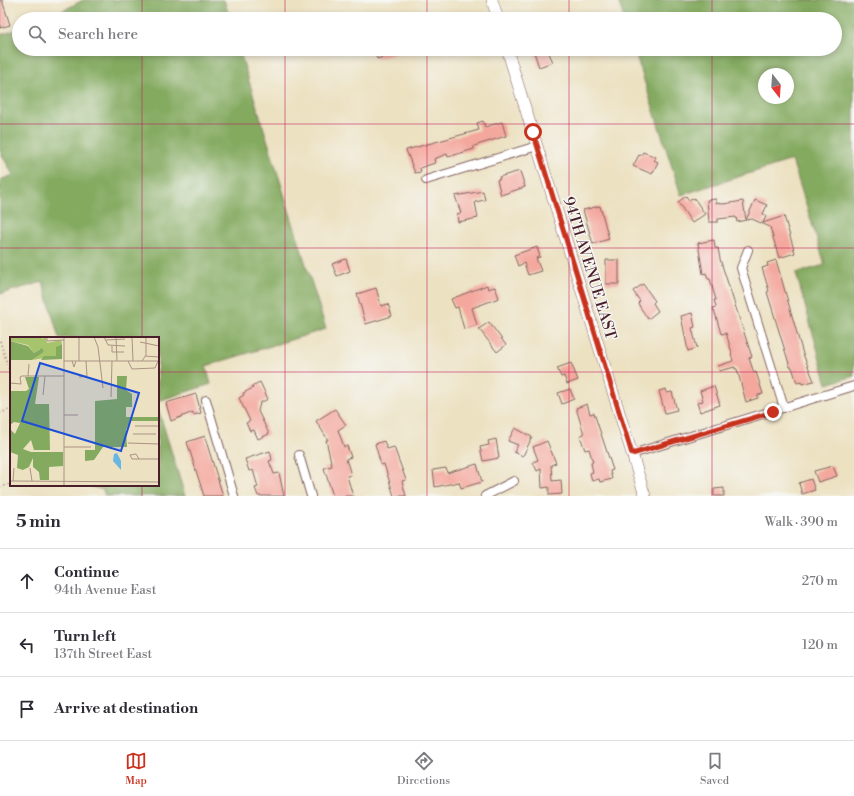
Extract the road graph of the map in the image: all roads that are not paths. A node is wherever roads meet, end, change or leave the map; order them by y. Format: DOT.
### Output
graph roads {
  1 [pos="492,0"];
  2 [pos="496,12"];
  3 [pos="509,56"];
  4 [pos="537,146"];
  5 [pos="426,180"];
  6 [pos="748,250"];
  7 [pos="854,386"];
  8 [pos="206,400"];
  9 [pos="784,408"];
  10 [pos="632,454"];
  11 [pos="299,455"];
  12 [pos="514,481"];
  13 [pos="234,496"];
  14 [pos="311,496"];
  15 [pos="485,496"];
  16 [pos="645,496"];
  1 -- 2 [label="main road"];
  3 -- 4 [label="main road, 94TH AVENUE EAST"];
  4 -- 5 [label="street"];
  4 -- 10 [label="main road, 94TH AVENUE EAST"];
  6 -- 9 [label="street"];
  7 -- 9 [label="street"];
  8 -- 13 [label="street"];
  9 -- 10 [label="street"];
  10 -- 16 [label="main road, 94TH AVENUE EAST"];
  11 -- 14 [label="street"];
  12 -- 15 [label="street"];
}
